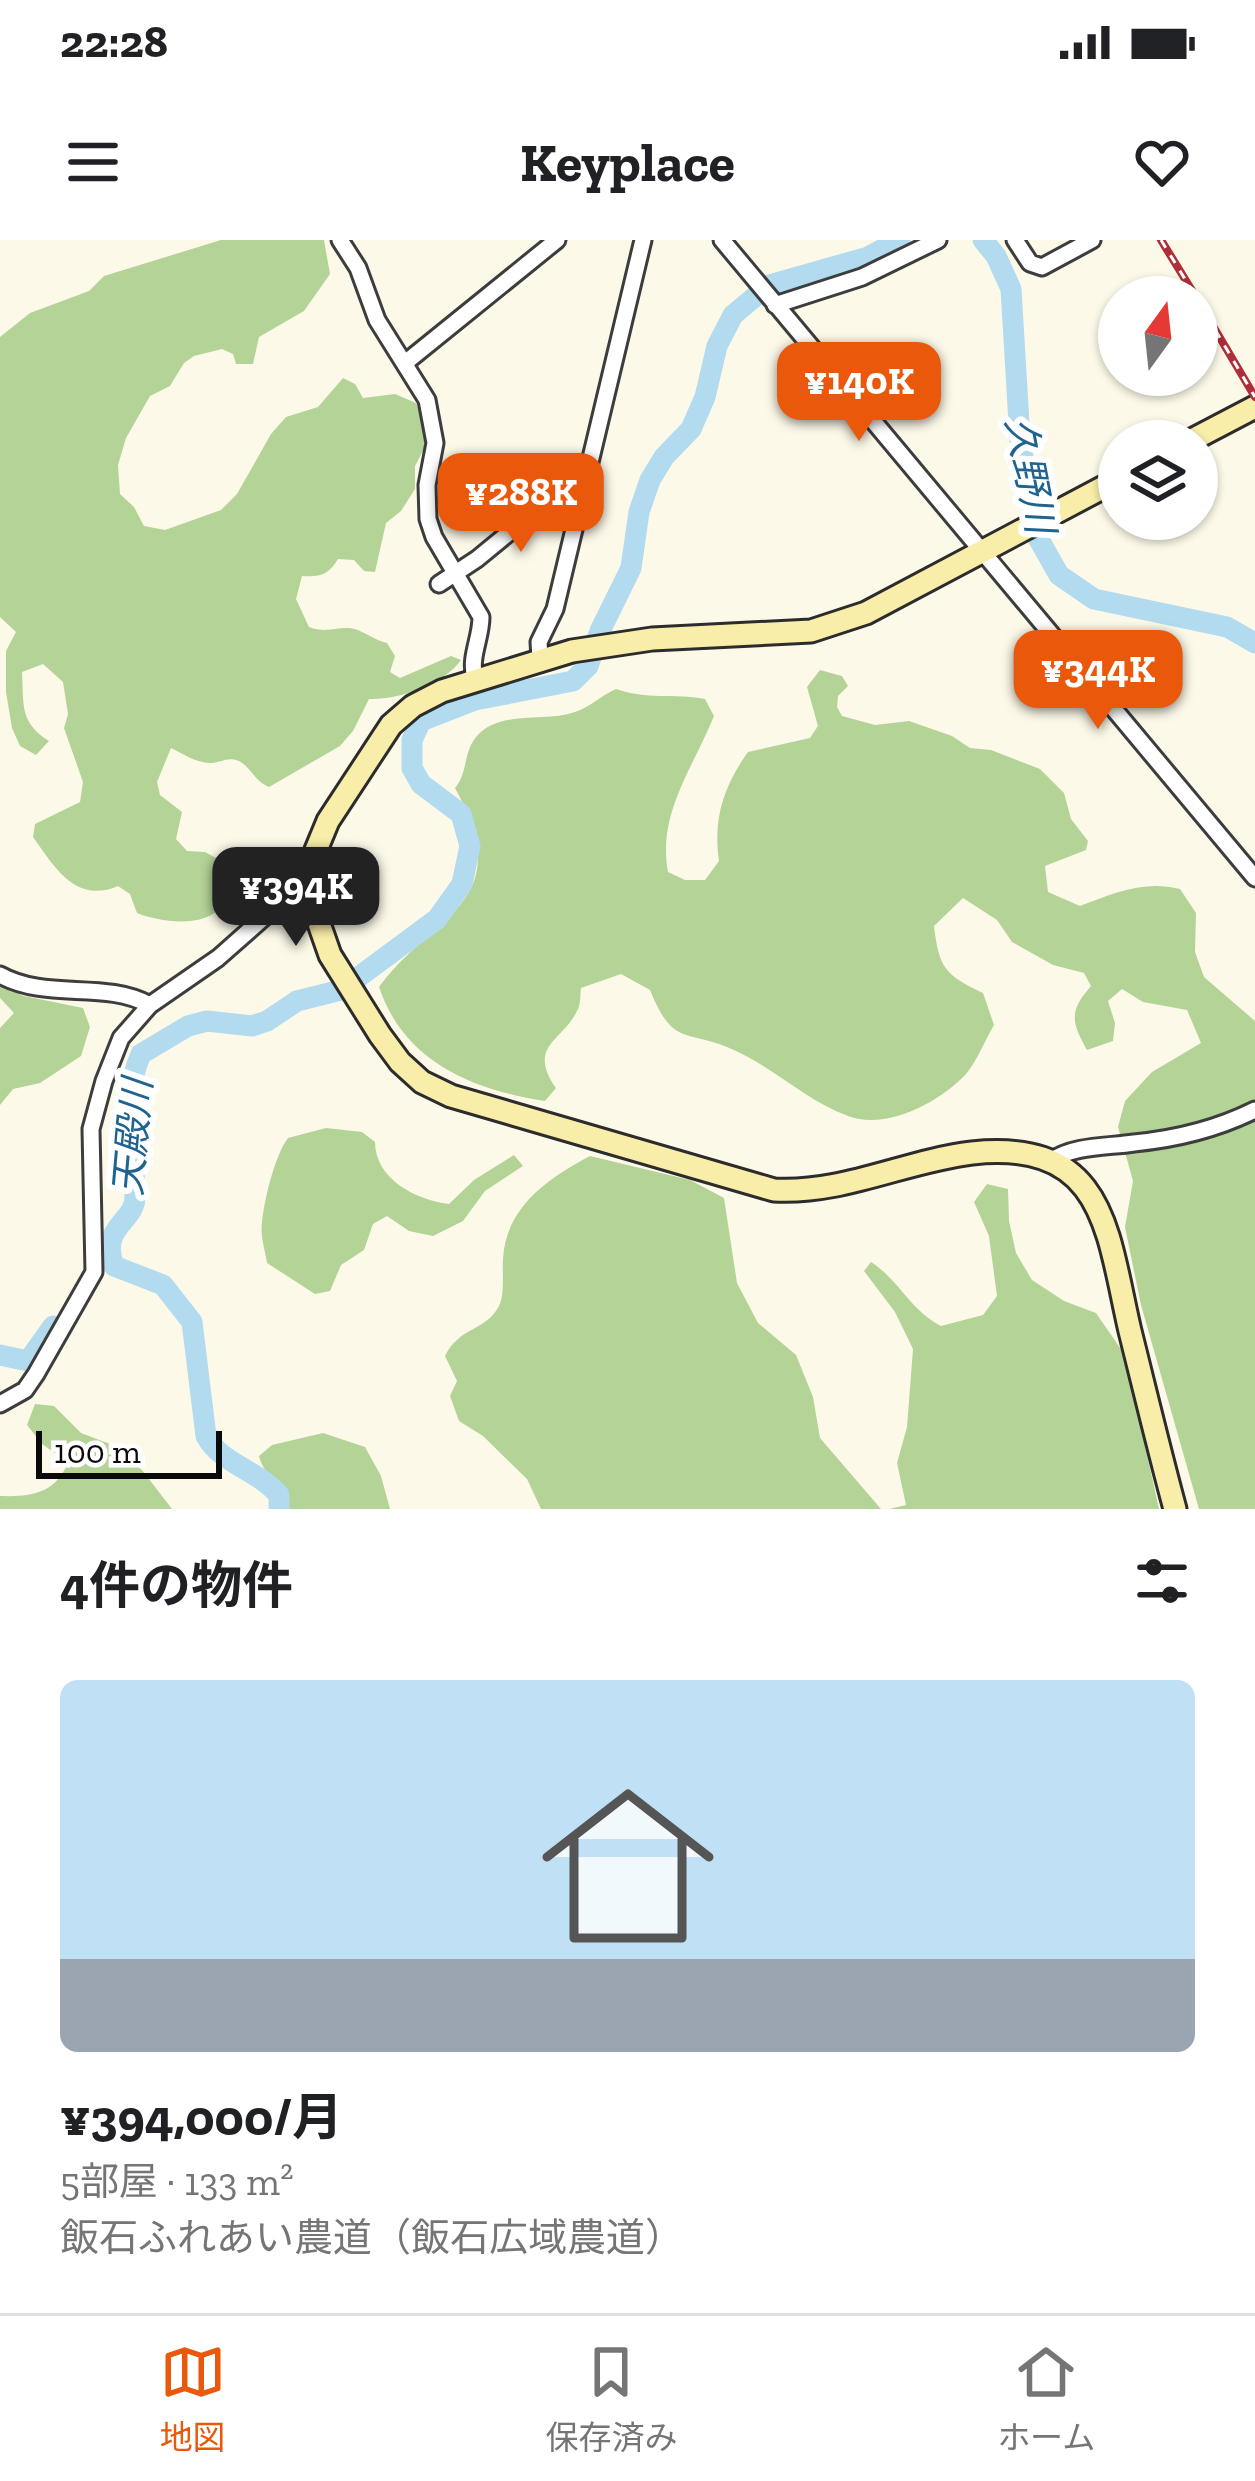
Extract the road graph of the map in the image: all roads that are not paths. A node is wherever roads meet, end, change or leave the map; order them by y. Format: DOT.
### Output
graph roads {
  1 [pos="340,240"];
  2 [pos="557,240"];
  3 [pos="643,240"];
  4 [pos="722,240"];
  5 [pos="938,240"];
  6 [pos="1016,240"];
  7 [pos="1092,240"];
  8 [pos="772,301"];
  9 [pos="405,363"];
  10 [pos="1255,407"];
  11 [pos="1218,426"];
  12 [pos="584,479"];
  13 [pos="1098,490"];
  14 [pos="981,552"];
  15 [pos="456,573"];
  16 [pos="439,584"];
  17 [pos="540,659"];
  18 [pos="475,679"];
  19 [pos="1255,878"];
  20 [pos="309,895"];
  21 [pos="0,974"];
  22 [pos="150,1005"];
  23 [pos="1255,1110"];
  24 [pos="1051,1161"];
  25 [pos="0,1404"];
  26 [pos="1175,1509"];
  1 -- 9 [label="street"];
  2 -- 9 [label="street"];
  3 -- 12 [label="street"];
  4 -- 8 [label="street"];
  5 -- 8 [label="street"];
  6 -- 7 [label="street"];
  8 -- 14 [label="street"];
  9 -- 15 [label="street"];
  10 -- 11 [label="street"];
  12 -- 15 [label="street"];
  12 -- 17 [label="street"];
  13 -- 14 [label="street"];
  14 -- 17 [label="street"];
  14 -- 19 [label="street"];
  15 -- 16 [label="street"];
  15 -- 18 [label="street"];
  17 -- 18 [label="street"];
  18 -- 20 [label="street"];
  20 -- 22 [label="street"];
  20 -- 24 [label="street"];
  21 -- 22 [label="street"];
  22 -- 25 [label="street"];
  23 -- 24 [label="street"];
  24 -- 26 [label="street"];
}
